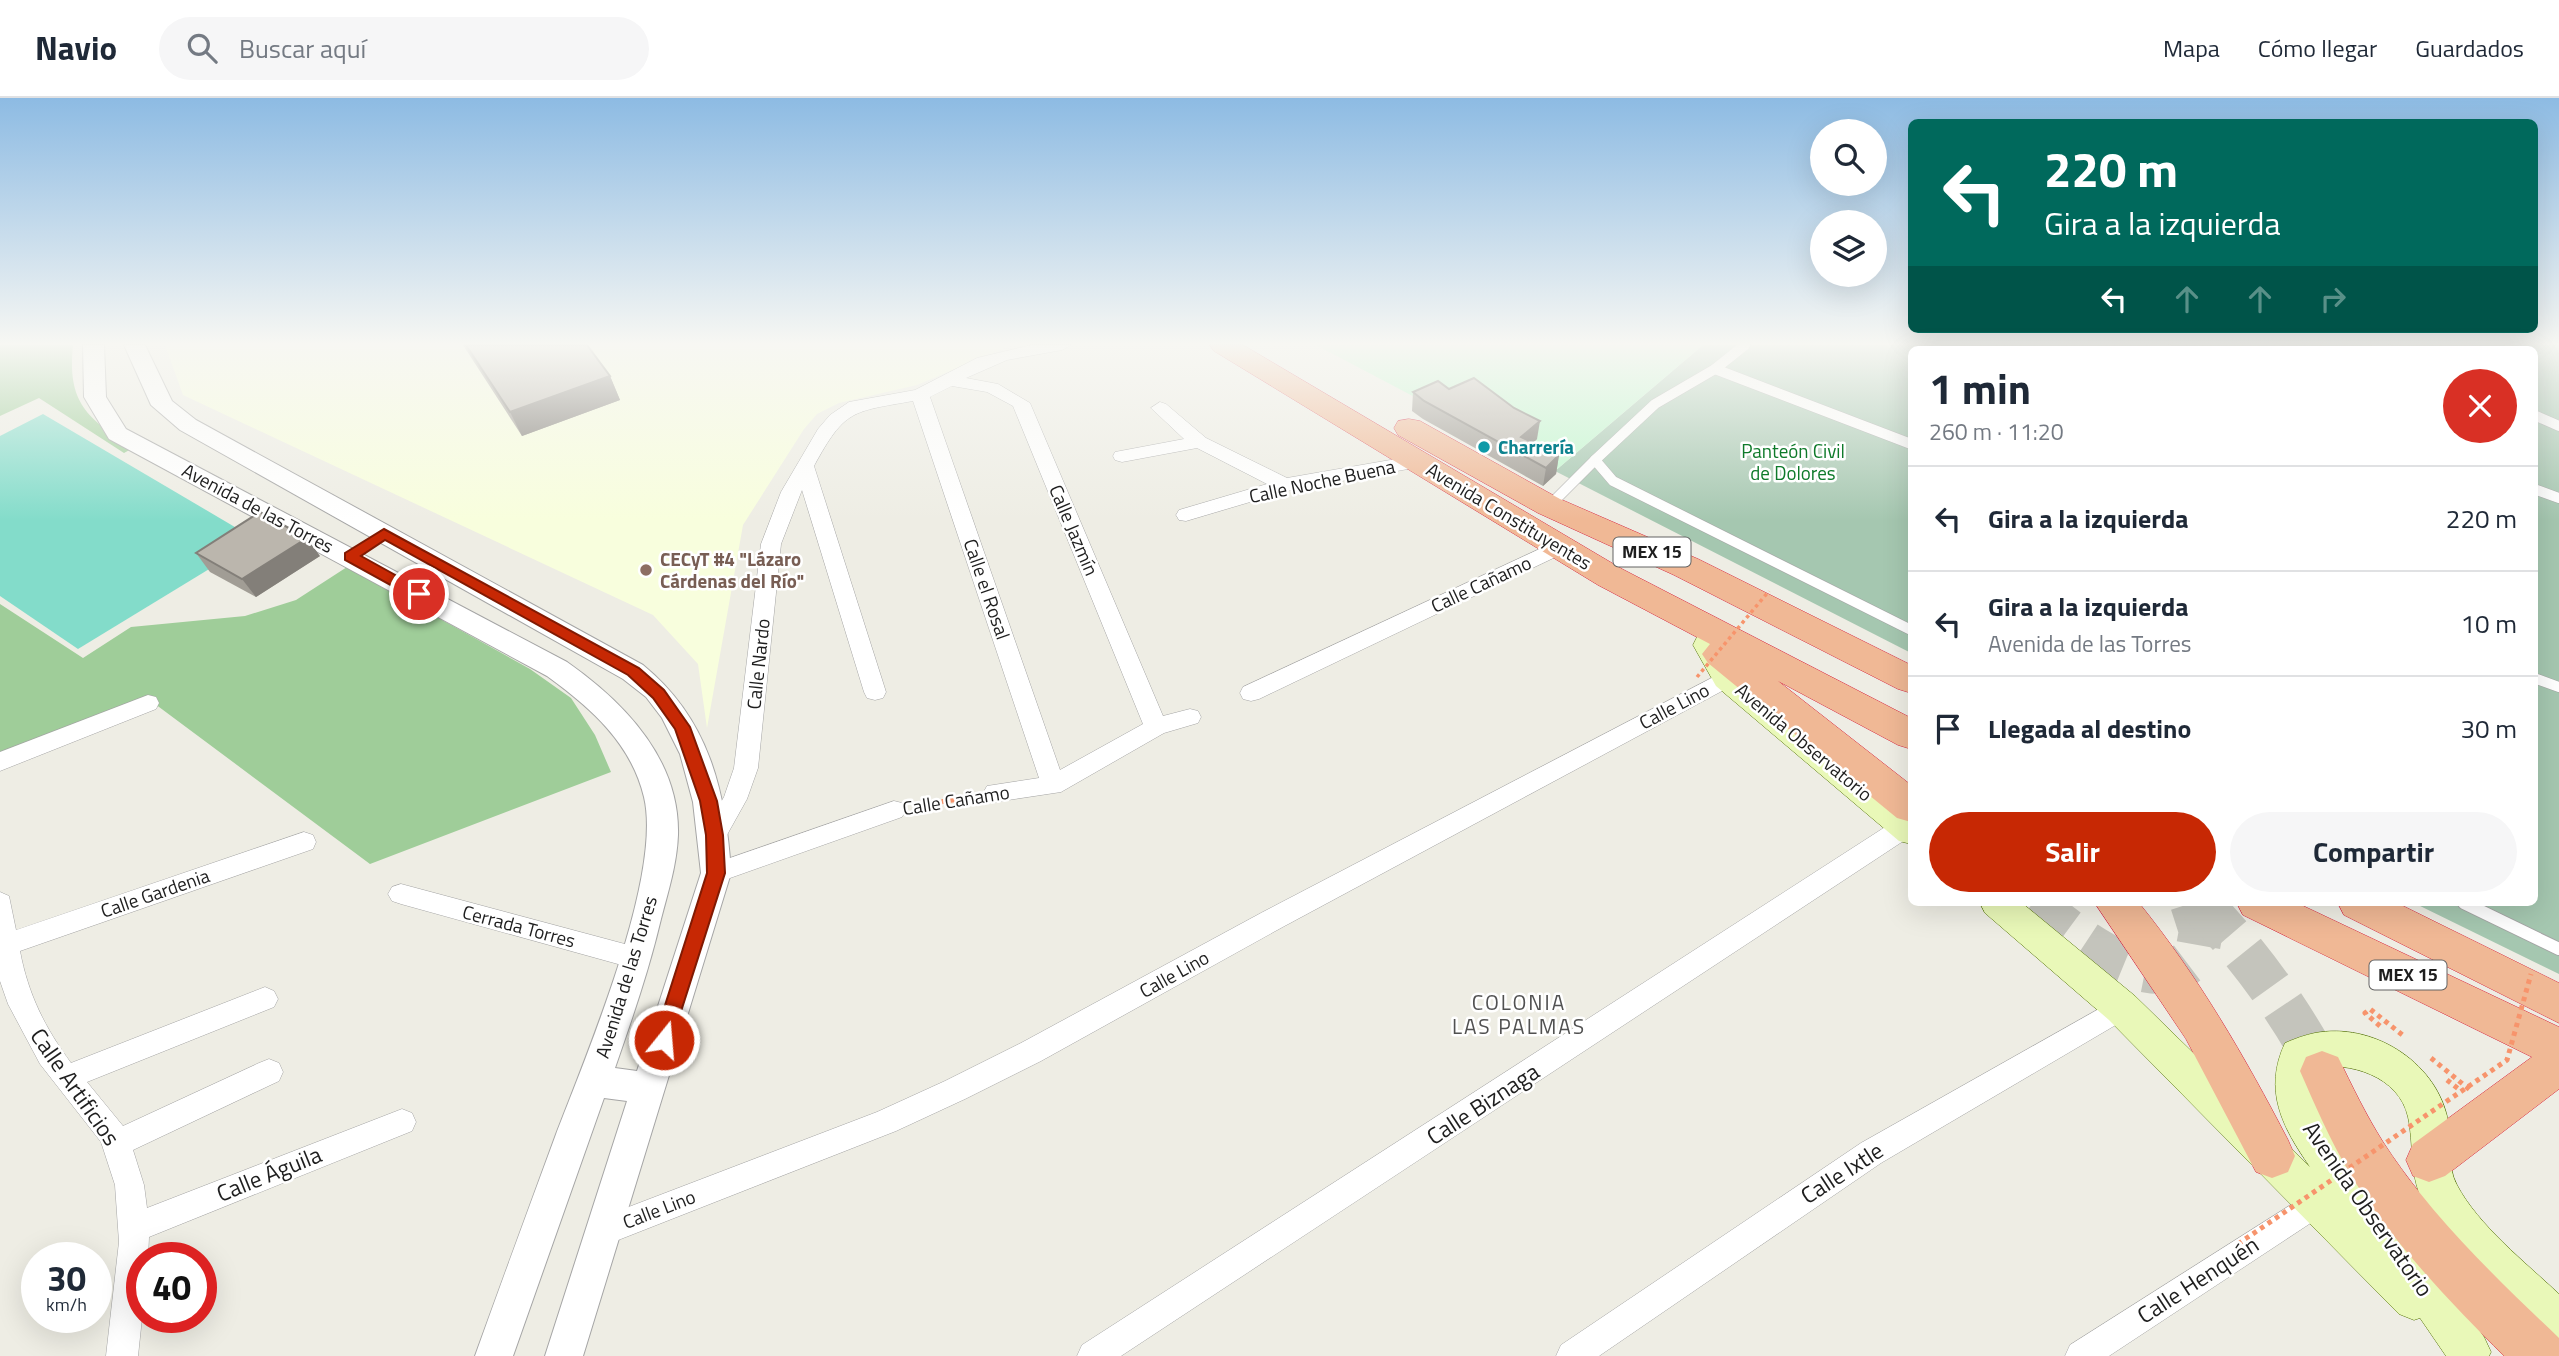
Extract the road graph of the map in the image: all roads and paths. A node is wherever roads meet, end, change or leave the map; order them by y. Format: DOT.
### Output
graph roads {
  1 [pos="99,404"];
  2 [pos="161,404"];
  3 [pos="865,404"];
  4 [pos="923,404"];
  5 [pos="1021,404"];
  6 [pos="1323,404"];
  7 [pos="1366,404"];
  8 [pos="1656,404"];
  9 [pos="1806,404"];
  10 [pos="1160,408"];
  11 [pos="2538,417"];
  12 [pos="1395,421"];
  13 [pos="2559,426"];
  14 [pos="1199,442"];
  15 [pos="1908,443"];
  16 [pos="1122,456"];
  17 [pos="1595,460"];
  18 [pos="1419,461"];
  19 [pos="804,466"];
  20 [pos="1285,485"];
  21 [pos="2538,491"];
  22 [pos="2559,499"];
  23 [pos="1549,506"];
  24 [pos="1186,515"];
  25 [pos="384,533"];
  26 [pos="1559,547"];
  27 [pos="350,557"];
  28 [pos="1610,577"];
  29 [pos="1769,591"];
  30 [pos="1908,628"];
  31 [pos="1711,666"];
  32 [pos="1908,678"];
  33 [pos="2538,679"];
  34 [pos="2559,687"];
  35 [pos="875,692"];
  36 [pos="1251,693"];
  37 [pos="148,703"];
  38 [pos="1908,705"];
  39 [pos="1190,717"];
  40 [pos="1156,727"];
  41 [pos="1908,733"];
  42 [pos="0,762"];
  43 [pos="1053,785"];
  44 [pos="995,793"];
  45 [pos="894,810"];
  46 [pos="1908,821"];
  47 [pos="1908,823"];
  48 [pos="714,835"];
  49 [pos="304,842"];
  50 [pos="716,873"];
  51 [pos="401,894"];
  52 [pos="0,903"];
  53 [pos="2001,906"];
  54 [pos="2117,906"];
  55 [pos="2262,906"];
  56 [pos="2364,906"];
  57 [pos="2470,906"];
  58 [pos="3,944"];
  59 [pos="2559,949"];
  60 [pos="636,958"];
  61 [pos="2531,974"];
  62 [pos="265,999"];
  63 [pos="2559,1004"];
  64 [pos="2122,1008"];
  65 [pos="2559,1048"];
  66 [pos="2559,1063"];
  67 [pos="2322,1071"];
  68 [pos="270,1072"];
  69 [pos="67,1077"];
  70 [pos="593,1081"];
  71 [pos="649,1088"];
  72 [pos="402,1122"];
  73 [pos="117,1143"];
  74 [pos="2272,1156"];
  75 [pos="2429,1160"];
  76 [pos="2316,1203"];
  77 [pos="136,1227"];
  78 [pos="603,1231"];
  79 [pos="2238,1244"];
  80 [pos="2559,1324"];
  81 [pos="2471,1354"];
  82 [pos="122,1356"];
  83 [pos="494,1356"];
  84 [pos="564,1356"];
  85 [pos="1093,1356"];
  86 [pos="1572,1356"];
  87 [pos="2081,1356"];
  88 [pos="2542,1356"];
  1 -- 27 [label="street, Avenida de las Torres"];
  2 -- 25 [label="street, Avenida de las Torres"];
  3 -- 19 [label="street, Calle Nardo"];
  4 -- 43 [label="street, Calle el Rosal"];
  5 -- 40 [label="street, Calle Jazmín"];
  6 -- 18 [label="highway, Avenida Constituyentes / MEX 15"];
  7 -- 12 [label="highway, Avenida Constituyentes / MEX 15"];
  8 -- 17 [label="lane"];
  9 -- 15 [label="lane"];
  10 -- 14 [label="street"];
  11 -- 13 [label="lane"];
  12 -- 23 [label="highway, Avenida Constituyentes / MEX 15"];
  12 -- 38 [label="highway"];
  14 -- 16 [label="street"];
  14 -- 20 [label="street"];
  17 -- 23 [label="lane"];
  17 -- 30 [label="lane"];
  18 -- 20 [label="street, Calle Noche Buena"];
  18 -- 26 [label="highway, Avenida Constituyentes / MEX 15"];
  19 -- 35 [label="street"];
  19 -- 48 [label="street, Calle Nardo"];
  20 -- 24 [label="street, Calle Noche Buena"];
  21 -- 22 [label="lane"];
  23 -- 32 [label="highway, Avenida Constituyentes / MEX 15"];
  25 -- 27 [label="street"];
  25 -- 48 [label="street, Avenida de las Torres"];
  26 -- 28 [label="highway, Avenida Constituyentes / MEX 15"];
  26 -- 36 [label="street, Calle Cañamo"];
  27 -- 60 [label="street, Avenida de las Torres"];
  28 -- 31 [label="highway"];
  28 -- 41 [label="highway, Avenida Constituyentes / MEX 15"];
  29 -- 31 [label="path, bridge"];
  31 -- 46 [label="highway"];
  31 -- 78 [label="street, Calle Lino"];
  33 -- 34 [label="lane"];
  37 -- 42 [label="street"];
  39 -- 40 [label="street, Calle Cañamo"];
  40 -- 43 [label="street, Calle Cañamo"];
  43 -- 44 [label="street, Calle Cañamo"];
  44 -- 45 [label="path, Calle Cañamo"];
  45 -- 50 [label="street, Calle Cañamo"];
  47 -- 85 [label="street, Calle Biznaga"];
  48 -- 50 [label="street, Avenida de las Torres"];
  49 -- 58 [label="street, Calle Gardenia"];
  50 -- 71 [label="street, Avenida de las Torres"];
  51 -- 60 [label="street, Cerrada Torres"];
  52 -- 58 [label="street, Calle Artificios"];
  53 -- 64 [label="main road, Avenida Observatorio"];
  54 -- 74 [label="highway"];
  55 -- 65 [label="highway, MEX 15"];
  56 -- 63 [label="highway, MEX 15"];
  57 -- 59 [label="lane"];
  58 -- 69 [label="street, Calle Artificios"];
  60 -- 70 [label="street, Avenida de las Torres"];
  61 -- 79 [label="path, bridge"];
  62 -- 69 [label="street"];
  64 -- 74 [label="main road, Avenida Observatorio"];
  64 -- 86 [label="street, Calle Ixtle"];
  66 -- 75 [label="highway"];
  67 -- 88 [label="highway"];
  68 -- 73 [label="street"];
  69 -- 73 [label="street, Calle Artificios"];
  70 -- 71 [label="street"];
  70 -- 83 [label="street, Avenida de las Torres"];
  71 -- 78 [label="street, Avenida de las Torres"];
  72 -- 77 [label="street, Calle Águila"];
  73 -- 77 [label="street, Calle Artificios"];
  74 -- 76 [label="main road, Avenida Observatorio"];
  75 -- 80 [label="main road, Avenida Observatorio"];
  75 -- 81 [label="main road, Avenida Observatorio"];
  76 -- 81 [label="main road, Avenida Observatorio"];
  76 -- 87 [label="street, Calle Henquén"];
  77 -- 82 [label="street, Calle Artificios"];
  78 -- 84 [label="street, Avenida de las Torres"];
}
